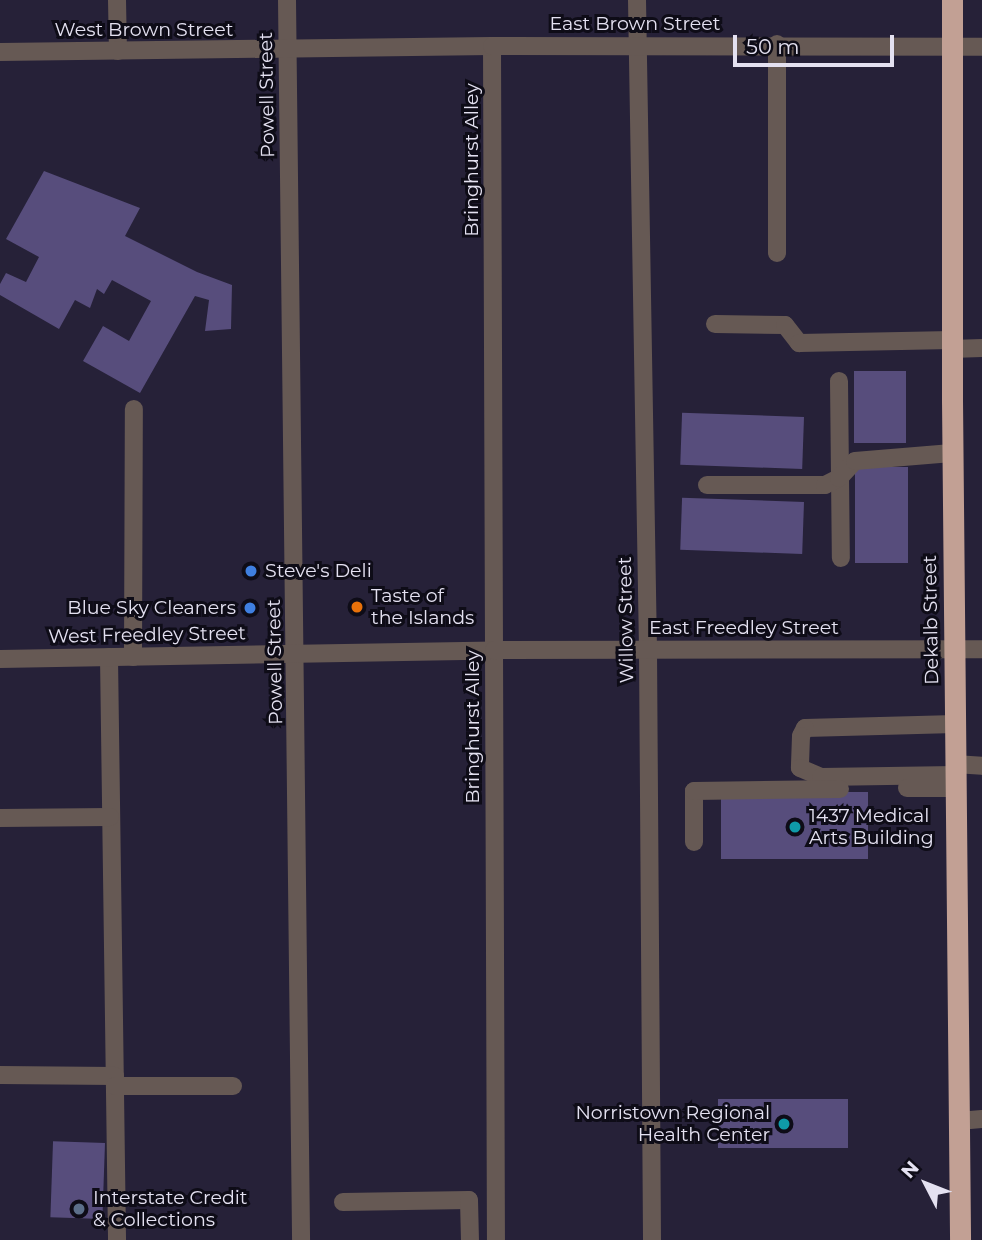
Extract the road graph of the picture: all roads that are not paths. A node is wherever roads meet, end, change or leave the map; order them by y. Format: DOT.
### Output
graph roads {
  1 [pos="117,0"];
  2 [pos="287,0"];
  3 [pos="637,0"];
  4 [pos="952,0"];
  5 [pos="777,44"];
  6 [pos="492,46"];
  7 [pos="638,47"];
  8 [pos="952,47"];
  9 [pos="982,47"];
  10 [pos="288,50"];
  11 [pos="118,51"];
  12 [pos="0,52"];
  13 [pos="777,253"];
  14 [pos="715,324"];
  15 [pos="951,345"];
  16 [pos="982,348"];
  17 [pos="839,381"];
  18 [pos="134,410"];
  19 [pos="952,453"];
  20 [pos="839,478"];
  21 [pos="707,485"];
  22 [pos="841,558"];
  23 [pos="954,649"];
  24 [pos="982,649"];
  25 [pos="494,650"];
  26 [pos="648,650"];
  27 [pos="296,653"];
  28 [pos="109,657"];
  29 [pos="133,657"];
  30 [pos="0,659"];
  31 [pos="955,724"];
  32 [pos="982,766"];
  33 [pos="955,776"];
  34 [pos="110,817"];
  35 [pos="0,818"];
  36 [pos="694,842"];
  37 [pos="0,1075"];
  38 [pos="115,1081"];
  39 [pos="233,1086"];
  40 [pos="982,1119"];
  41 [pos="959,1121"];
  42 [pos="343,1202"];
  43 [pos="117,1240"];
  44 [pos="301,1240"];
  45 [pos="470,1240"];
  46 [pos="496,1240"];
  47 [pos="652,1240"];
  48 [pos="960,1240"];
  1 -- 11 [label="street"];
  2 -- 10 [label="street, Powell Street"];
  3 -- 7 [label="street, Willow Street"];
  4 -- 8 [label="highway, Dekalb Street"];
  5 -- 7 [label="street, East Brown Street"];
  5 -- 8 [label="street, East Brown Street"];
  5 -- 13 [label="street"];
  6 -- 7 [label="street, East Brown Street"];
  6 -- 10 [label="street, East Brown Street"];
  6 -- 25 [label="street, Bringhurst Alley"];
  7 -- 26 [label="street, Willow Street"];
  8 -- 9 [label="street, East Brown Street"];
  8 -- 15 [label="highway, Dekalb Street"];
  10 -- 11 [label="street, West Brown Street"];
  10 -- 27 [label="street, Powell Street"];
  11 -- 12 [label="street, West Brown Street"];
  14 -- 15 [label="street"];
  15 -- 16 [label="street"];
  15 -- 19 [label="highway, Dekalb Street"];
  17 -- 20 [label="street"];
  18 -- 29 [label="street"];
  19 -- 20 [label="street"];
  19 -- 23 [label="highway, Dekalb Street"];
  20 -- 21 [label="street"];
  20 -- 22 [label="street"];
  23 -- 24 [label="street, East Freedley Street"];
  23 -- 26 [label="street, East Freedley Street"];
  23 -- 31 [label="highway, Dekalb Street"];
  25 -- 26 [label="street, East Freedley Street"];
  25 -- 27 [label="street, East Freedley Street"];
  25 -- 46 [label="street, Bringhurst Alley"];
  26 -- 47 [label="street, Willow Street"];
  27 -- 29 [label="street, West Freedley Street"];
  27 -- 44 [label="street, Powell Street"];
  28 -- 29 [label="street, West Freedley Street"];
  28 -- 30 [label="street, West Freedley Street"];
  28 -- 34 [label="street"];
  31 -- 33 [label="highway, Dekalb Street"];
  31 -- 33 [label="street"];
  32 -- 33 [label="street"];
  33 -- 36 [label="street"];
  33 -- 41 [label="highway, Dekalb Street"];
  34 -- 35 [label="street"];
  34 -- 38 [label="street"];
  37 -- 38 [label="street"];
  38 -- 39 [label="street"];
  38 -- 43 [label="street"];
  40 -- 41 [label="street"];
  41 -- 48 [label="highway, Dekalb Street"];
  42 -- 45 [label="street"];
}
